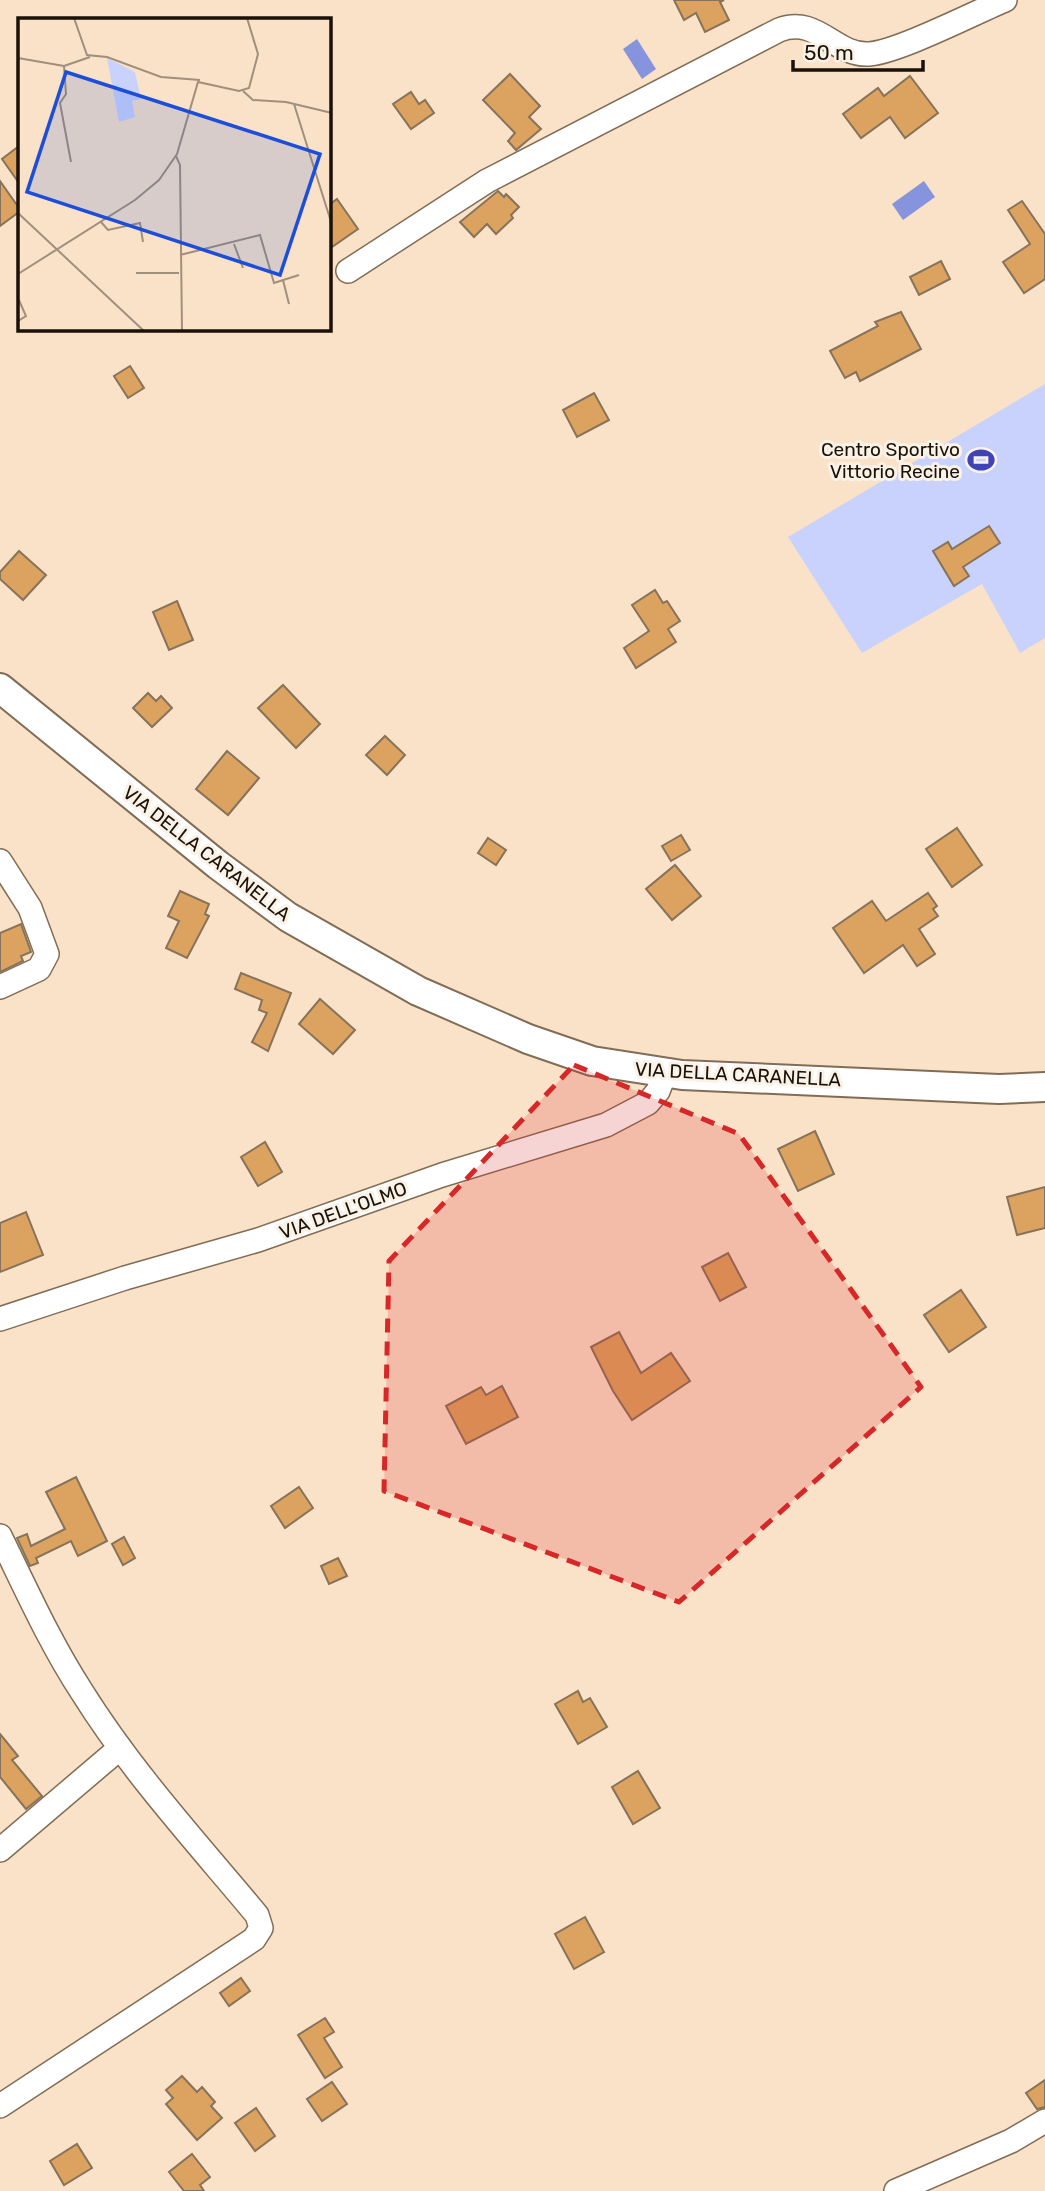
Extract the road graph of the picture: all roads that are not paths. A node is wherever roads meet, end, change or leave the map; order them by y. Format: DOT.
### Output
graph roads {
  1 [pos="1005,0"];
  2 [pos="348,271"];
  3 [pos="0,688"];
  4 [pos="0,861"];
  5 [pos="0,987"];
  6 [pos="665,1073"];
  7 [pos="1045,1087"];
  8 [pos="0,1319"];
  9 [pos="0,1536"];
  10 [pos="120,1748"];
  11 [pos="0,1850"];
  12 [pos="0,2106"];
  13 [pos="1045,2120"];
  14 [pos="896,2191"];
  1 -- 2 [label="street"];
  3 -- 6 [label="main road, VIA DELLA CARANELLA"];
  4 -- 5 [label="street"];
  6 -- 7 [label="main road, VIA DELLA CARANELLA"];
  6 -- 8 [label="street, VIA DELL'OLMO"];
  9 -- 10 [label="street"];
  10 -- 11 [label="street"];
  10 -- 12 [label="street"];
  13 -- 14 [label="street"];
}
